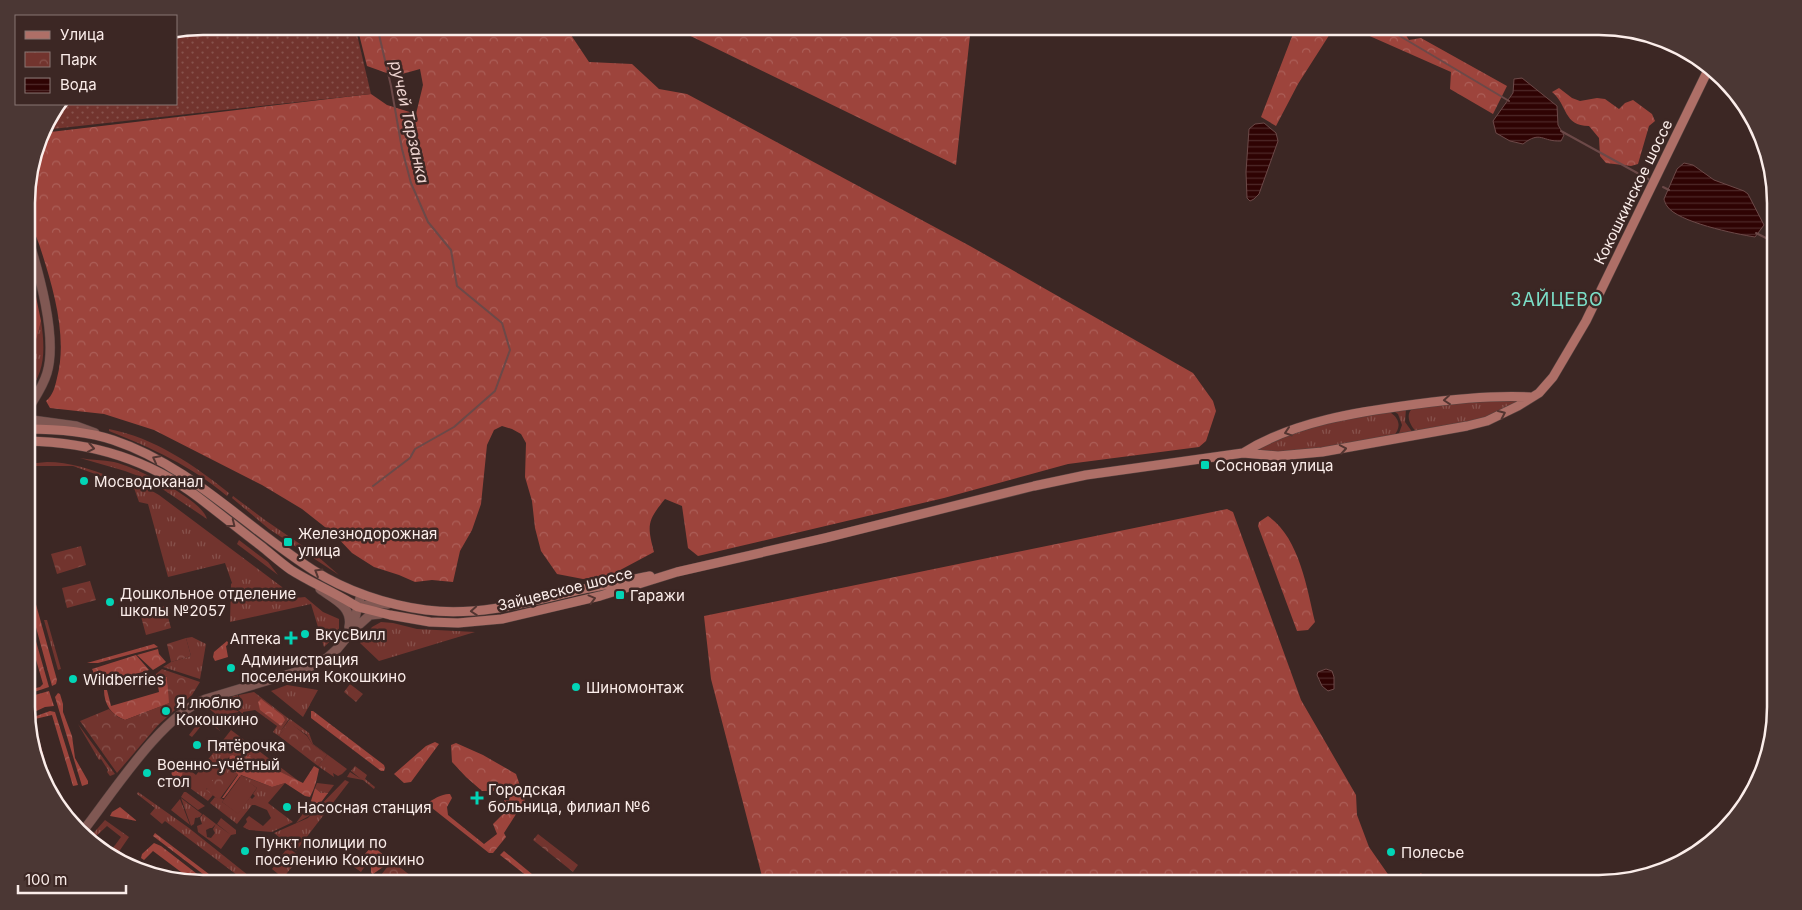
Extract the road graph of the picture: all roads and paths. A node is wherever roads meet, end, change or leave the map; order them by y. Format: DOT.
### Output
graph roads {
  1 [pos="1706,74"];
  2 [pos="35,267"];
  3 [pos="35,397"];
  4 [pos="1530,397"];
  5 [pos="35,420"];
  6 [pos="35,429"];
  7 [pos="111,439"];
  8 [pos="35,440"];
  9 [pos="35,442"];
  10 [pos="42,442"];
  11 [pos="1243,453"];
  12 [pos="291,570"];
  13 [pos="677,572"];
  14 [pos="361,594"];
  15 [pos="358,607"];
  16 [pos="417,609"];
  17 [pos="390,615"];
  18 [pos="347,637"];
  19 [pos="86,827"];
  1 -- 4 [label="main road, Кокошкинское шоссе"];
  2 -- 3 [label="street"];
  4 -- 11 [label="main road, one-way"];
  11 -- 4 [label="main road, Кокошкинское шоссе, one-way"];
  5 -- 7 [label="street"];
  6 -- 7 [label="main road, Зайцевское шоссе"];
  14 -- 7 [label="main road, Зайцевское шоссе, one-way"];
  8 -- 10 [label="street"];
  9 -- 10 [label="main road, Зайцевское шоссе"];
  10 -- 12 [label="main road, Зайцевское шоссе, one-way"];
  11 -- 13 [label="main road"];
  12 -- 15 [label="main road, Зайцевское шоссе"];
  12 -- 18 [label="street"];
  13 -- 16 [label="main road, Зайцевское шоссе, one-way"];
  17 -- 13 [label="main road, Зайцевское шоссе, one-way"];
  14 -- 15 [label="street"];
  14 -- 16 [label="main road, Зайцевское шоссе"];
  15 -- 16 [label="street"];
  15 -- 17 [label="main road, Зайцевское шоссе"];
  15 -- 18 [label="street"];
  17 -- 18 [label="street"];
  18 -- 19 [label="street"];
}
